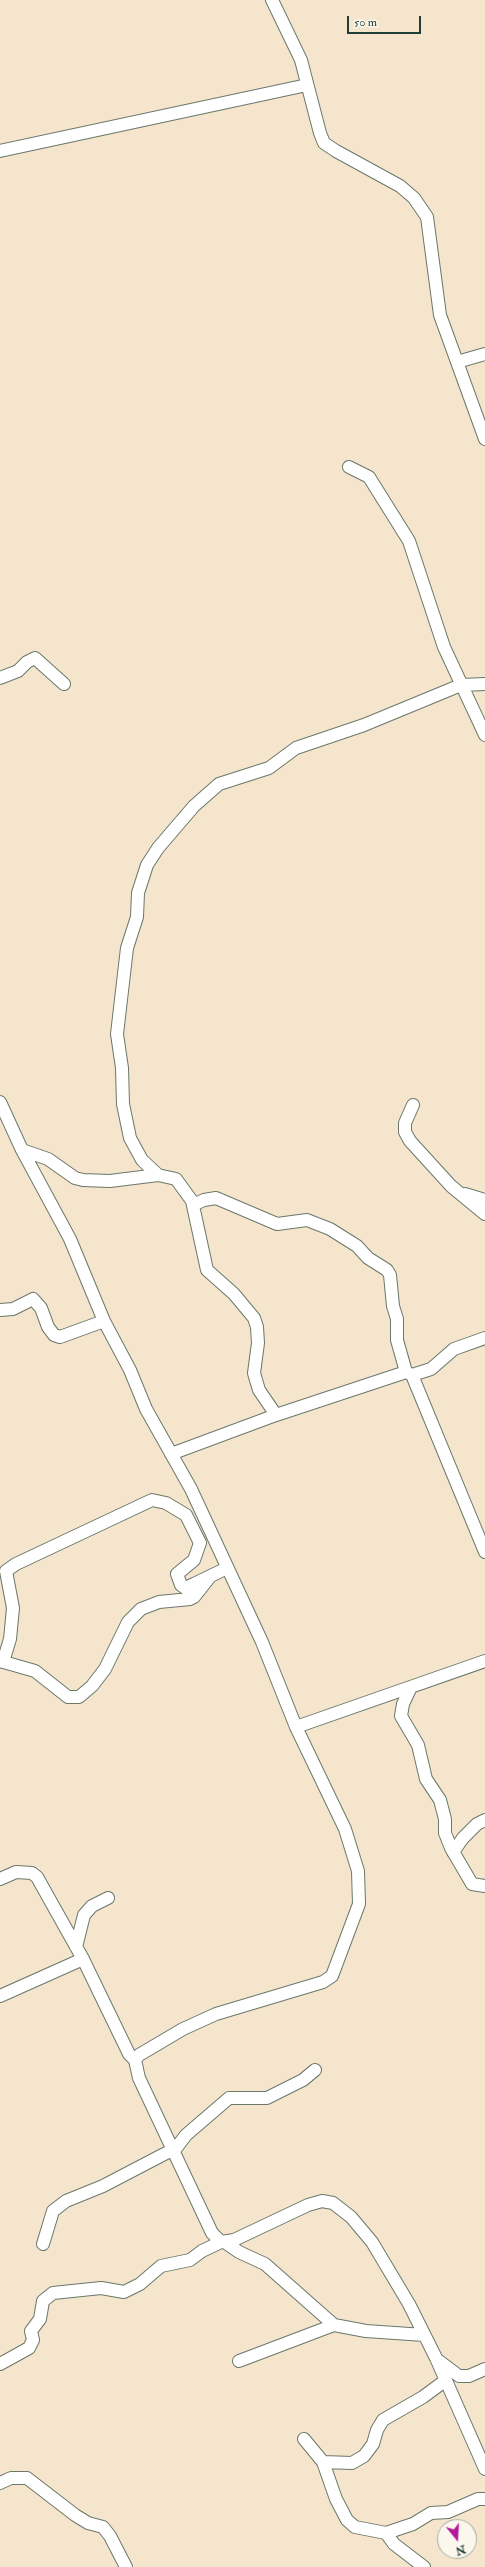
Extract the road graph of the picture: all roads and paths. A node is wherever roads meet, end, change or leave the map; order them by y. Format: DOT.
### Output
graph roads {
  1 [pos="272,0"];
  2 [pos="307,85"];
  3 [pos="0,151"];
  4 [pos="485,354"];
  5 [pos="457,362"];
  6 [pos="485,439"];
  7 [pos="349,467"];
  8 [pos="0,678"];
  9 [pos="64,684"];
  10 [pos="485,684"];
  11 [pos="461,685"];
  12 [pos="485,735"];
  13 [pos="0,1102"];
  14 [pos="413,1105"];
  15 [pos="22,1150"];
  16 [pos="158,1175"];
  17 [pos="460,1193"];
  18 [pos="485,1200"];
  19 [pos="193,1205"];
  20 [pos="485,1214"];
  21 [pos="0,1310"];
  22 [pos="104,1321"];
  23 [pos="485,1338"];
  24 [pos="409,1374"];
  25 [pos="276,1415"];
  26 [pos="171,1454"];
  27 [pos="485,1552"];
  28 [pos="227,1568"];
  29 [pos="210,1575"];
  30 [pos="1,1662"];
  31 [pos="485,1662"];
  32 [pos="411,1687"];
  33 [pos="296,1727"];
  34 [pos="485,1820"];
  35 [pos="454,1852"];
  36 [pos="0,1880"];
  37 [pos="485,1886"];
  38 [pos="108,1898"];
  39 [pos="76,1947"];
  40 [pos="83,1959"];
  41 [pos="0,1996"];
  42 [pos="135,2060"];
  43 [pos="315,2070"];
  44 [pos="172,2151"];
  45 [pos="224,2242"];
  46 [pos="43,2244"];
  47 [pos="334,2325"];
  48 [pos="424,2335"];
  49 [pos="436,2358"];
  50 [pos="239,2361"];
  51 [pos="0,2364"];
  52 [pos="485,2369"];
  53 [pos="446,2380"];
  54 [pos="304,2439"];
  55 [pos="323,2462"];
  56 [pos="485,2469"];
  57 [pos="0,2483"];
  58 [pos="485,2499"];
  59 [pos="386,2534"];
  60 [pos="126,2567"];
  61 [pos="424,2567"];
  1 -- 2 [label="street"];
  2 -- 3 [label="street"];
  2 -- 5 [label="street"];
  4 -- 5 [label="street"];
  5 -- 6 [label="street"];
  7 -- 11 [label="street"];
  8 -- 9 [label="street"];
  10 -- 11 [label="street"];
  11 -- 12 [label="street"];
  11 -- 16 [label="street"];
  13 -- 15 [label="street"];
  14 -- 17 [label="street"];
  15 -- 16 [label="street"];
  15 -- 22 [label="street"];
  16 -- 19 [label="street"];
  17 -- 18 [label="street"];
  17 -- 20 [label="street"];
  19 -- 24 [label="street"];
  19 -- 25 [label="street"];
  21 -- 22 [label="street"];
  22 -- 26 [label="street"];
  23 -- 24 [label="street"];
  24 -- 25 [label="street"];
  24 -- 27 [label="street"];
  25 -- 26 [label="street"];
  26 -- 28 [label="street"];
  28 -- 29 [label="street"];
  28 -- 33 [label="street"];
  29 -- 30 [label="street"];
  29 -- 30 [label="street"];
  31 -- 32 [label="street"];
  32 -- 33 [label="street"];
  32 -- 35 [label="street"];
  33 -- 42 [label="street"];
  34 -- 35 [label="street"];
  35 -- 37 [label="street"];
  36 -- 39 [label="street"];
  38 -- 39 [label="street"];
  39 -- 40 [label="street"];
  40 -- 41 [label="street"];
  40 -- 42 [label="street"];
  42 -- 44 [label="street"];
  43 -- 44 [label="street"];
  44 -- 45 [label="street"];
  44 -- 46 [label="street"];
  45 -- 47 [label="street"];
  45 -- 48 [label="street"];
  45 -- 51 [label="street"];
  47 -- 48 [label="street"];
  47 -- 50 [label="street"];
  48 -- 49 [label="street"];
  49 -- 52 [label="street"];
  49 -- 53 [label="street"];
  53 -- 55 [label="street"];
  53 -- 56 [label="street"];
  54 -- 55 [label="street"];
  55 -- 59 [label="street"];
  57 -- 60 [label="street"];
  58 -- 59 [label="street"];
  59 -- 61 [label="street"];
}
